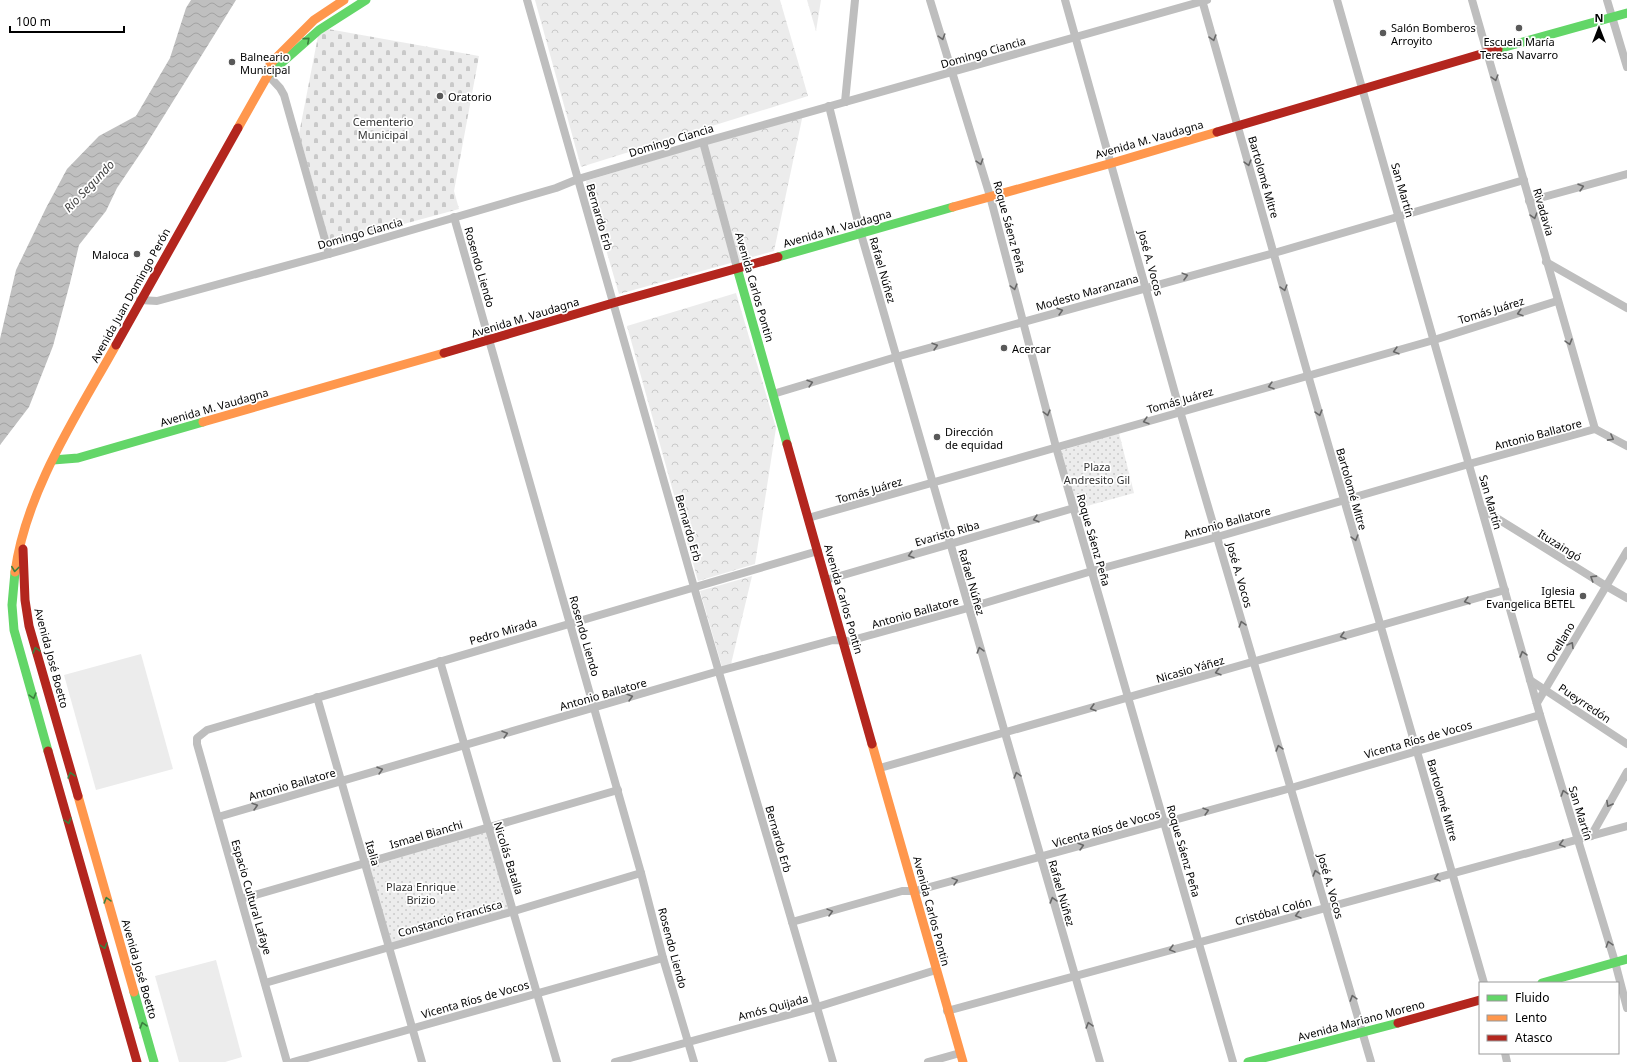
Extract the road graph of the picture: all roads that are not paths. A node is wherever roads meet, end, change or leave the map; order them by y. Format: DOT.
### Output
graph roads {
  1 [pos="344,0"];
  2 [pos="366,0"];
  3 [pos="526,0"];
  4 [pos="855,0"];
  5 [pos="930,0"];
  6 [pos="1065,0"];
  7 [pos="1204,0"];
  8 [pos="1337,0"];
  9 [pos="1472,0"];
  10 [pos="1607,0"];
  11 [pos="1627,13"];
  12 [pos="1612,17"];
  13 [pos="1076,38"];
  14 [pos="1488,52"];
  15 [pos="1627,67"];
  16 [pos="952,72"];
  17 [pos="268,75"];
  18 [pos="1363,89"];
  19 [pos="845,102"];
  20 [pos="829,106"];
  21 [pos="1238,126"];
  22 [pos="703,142"];
  23 [pos="1112,163"];
  24 [pos="1623,175"];
  25 [pos="578,179"];
  26 [pos="1524,180"];
  27 [pos="1627,181"];
  28 [pos="990,196"];
  29 [pos="1530,201"];
  30 [pos="454,217"];
  31 [pos="1399,217"];
  32 [pos="861,234"];
  33 [pos="1274,253"];
  34 [pos="329,254"];
  35 [pos="1546,262"];
  36 [pos="737,268"];
  37 [pos="1146,287"];
  38 [pos="140,300"];
  39 [pos="1558,301"];
  40 [pos="613,302"];
  41 [pos="1627,308"];
  42 [pos="1023,321"];
  43 [pos="490,340"];
  44 [pos="1434,340"];
  45 [pos="896,357"];
  46 [pos="1308,375"];
  47 [pos="773,394"];
  48 [pos="1180,411"];
  49 [pos="1595,429"];
  50 [pos="1627,446"];
  51 [pos="1056,447"];
  52 [pos="53,460"];
  53 [pos="1469,464"];
  54 [pos="932,484"];
  55 [pos="1344,499"];
  56 [pos="1074,508"];
  57 [pos="1482,509"];
  58 [pos="808,518"];
  59 [pos="24,532"];
  60 [pos="1217,537"];
  61 [pos="950,544"];
  62 [pos="818,551"];
  63 [pos="1627,551"];
  64 [pos="1092,570"];
  65 [pos="826,580"];
  66 [pos="1606,586"];
  67 [pos="694,587"];
  68 [pos="1505,590"];
  69 [pos="1627,598"];
  70 [pos="968,608"];
  71 [pos="570,623"];
  72 [pos="1381,626"];
  73 [pos="844,641"];
  74 [pos="440,661"];
  75 [pos="1254,662"];
  76 [pos="719,671"];
  77 [pos="1530,680"];
  78 [pos="1545,689"];
  79 [pos="317,697"];
  80 [pos="1128,698"];
  81 [pos="1537,703"];
  82 [pos="594,708"];
  83 [pos="1540,715"];
  84 [pos="1005,734"];
  85 [pos="197,738"];
  86 [pos="1627,744"];
  87 [pos="465,745"];
  88 [pos="1417,750"];
  89 [pos="880,768"];
  90 [pos="1627,772"];
  91 [pos="341,781"];
  92 [pos="1291,788"];
  93 [pos="618,790"];
  94 [pos="218,817"];
  95 [pos="1164,823"];
  96 [pos="1627,826"];
  97 [pos="488,828"];
  98 [pos="1591,836"];
  99 [pos="1578,840"];
  100 [pos="1040,858"];
  101 [pos="365,863"];
  102 [pos="641,873"];
  103 [pos="1452,874"];
  104 [pos="915,891"];
  105 [pos="241,899"];
  106 [pos="1326,908"];
  107 [pos="513,912"];
  108 [pos="792,922"];
  109 [pos="1199,942"];
  110 [pos="389,948"];
  111 [pos="663,958"];
  112 [pos="1627,959"];
  113 [pos="1615,962"];
  114 [pos="936,970"];
  115 [pos="1075,976"];
  116 [pos="1484,982"];
  117 [pos="1545,982"];
  118 [pos="265,983"];
  119 [pos="536,993"];
  120 [pos="1479,1000"];
  121 [pos="817,1007"];
  122 [pos="1627,1008"];
  123 [pos="947,1011"];
  124 [pos="412,1028"];
  125 [pos="1363,1033"];
  126 [pos="688,1041"];
  127 [pos="960,1053"];
  128 [pos="137,1062"];
  129 [pos="154,1062"];
  130 [pos="287,1062"];
  131 [pos="293,1062"];
  132 [pos="422,1062"];
  133 [pos="556,1062"];
  134 [pos="615,1062"];
  135 [pos="694,1062"];
  136 [pos="833,1062"];
  137 [pos="928,1062"];
  138 [pos="962,1062"];
  139 [pos="1100,1062"];
  140 [pos="1233,1062"];
  141 [pos="1248,1062"];
  142 [pos="1372,1062"];
  1 -- 17 [label="main road, Avenida Juan Domingo Perón"];
  17 -- 2 [label="main road, Avenida Juan Domingo Perón, one-way"];
  3 -- 25 [label="street, Bernardo Erb"];
  4 -- 19 [label="street"];
  5 -- 16 [label="street, Roque Sáenz Peña, one-way"];
  6 -- 13 [label="street, José A. Vocos"];
  7 -- 13 [label="street, Domingo Ciancia"];
  7 -- 21 [label="street, Bartolomé Mitre, one-way"];
  8 -- 18 [label="street, San Martín"];
  9 -- 14 [label="street, Rivadavia"];
  10 -- 12 [label="street"];
  11 -- 12 [label="main road, Avenida M. Vaudagna"];
  12 -- 14 [label="main road, Avenida M. Vaudagna"];
  12 -- 15 [label="street"];
  13 -- 16 [label="street, Domingo Ciancia"];
  13 -- 23 [label="street, José A. Vocos"];
  14 -- 18 [label="main road, Avenida M. Vaudagna"];
  14 -- 26 [label="street, Rivadavia, one-way"];
  16 -- 19 [label="street, Domingo Ciancia"];
  16 -- 28 [label="street, Roque Sáenz Peña, one-way"];
  17 -- 34 [label="street"];
  17 -- 38 [label="main road, Avenida Juan Domingo Perón"];
  18 -- 21 [label="main road, Avenida M. Vaudagna"];
  18 -- 31 [label="street, San Martín"];
  19 -- 20 [label="street, Domingo Ciancia"];
  20 -- 22 [label="street, Domingo Ciancia"];
  20 -- 32 [label="street, Rafael Núñez"];
  21 -- 23 [label="main road, Avenida M. Vaudagna"];
  21 -- 33 [label="street, Bartolomé Mitre, one-way"];
  22 -- 25 [label="street, Domingo Ciancia"];
  22 -- 36 [label="street, Avenida Carlos Pontin"];
  23 -- 28 [label="main road, Avenida M. Vaudagna"];
  23 -- 37 [label="street, José A. Vocos"];
  24 -- 27 [label="street"];
  29 -- 24 [label="street, one-way"];
  25 -- 30 [label="street, Domingo Ciancia"];
  25 -- 40 [label="street, Bernardo Erb"];
  26 -- 29 [label="street, Rivadavia"];
  26 -- 31 [label="street, Modesto Maranzana"];
  28 -- 32 [label="main road, Avenida M. Vaudagna"];
  28 -- 42 [label="street, Roque Sáenz Peña, one-way"];
  29 -- 35 [label="street, Rivadavia, one-way"];
  30 -- 34 [label="street, Domingo Ciancia"];
  30 -- 43 [label="street, Rosendo Liendo"];
  31 -- 33 [label="street, Modesto Maranzana"];
  31 -- 44 [label="street, San Martín"];
  32 -- 36 [label="main road, Avenida M. Vaudagna"];
  32 -- 45 [label="street, Rafael Núñez"];
  37 -- 33 [label="street, Modesto Maranzana, one-way"];
  33 -- 46 [label="street, Bartolomé Mitre, one-way"];
  34 -- 38 [label="street, Domingo Ciancia"];
  35 -- 39 [label="street, Rivadavia"];
  35 -- 41 [label="street"];
  36 -- 40 [label="main road, Avenida M. Vaudagna"];
  36 -- 47 [label="main road, Avenida Carlos Pontin"];
  42 -- 37 [label="street, Modesto Maranzana, one-way"];
  37 -- 48 [label="street, José A. Vocos"];
  38 -- 52 [label="main road, Avenida Juan Domingo Perón"];
  39 -- 44 [label="street, Tomás Juárez, one-way"];
  39 -- 49 [label="street, Rivadavia, one-way"];
  40 -- 43 [label="main road, Avenida M. Vaudagna"];
  40 -- 67 [label="street, Bernardo Erb"];
  45 -- 42 [label="street, Modesto Maranzana, one-way"];
  42 -- 51 [label="street, Roque Sáenz Peña, one-way"];
  43 -- 52 [label="main road, Avenida M. Vaudagna"];
  43 -- 71 [label="street, Rosendo Liendo"];
  44 -- 46 [label="street, Tomás Juárez, one-way"];
  44 -- 53 [label="street, San Martín"];
  47 -- 45 [label="street, Modesto Maranzana, one-way"];
  45 -- 54 [label="street, Rafael Núñez"];
  46 -- 48 [label="street, Tomás Juárez, one-way"];
  46 -- 55 [label="street, Bartolomé Mitre, one-way"];
  47 -- 58 [label="main road, Avenida Carlos Pontin"];
  48 -- 51 [label="street, Tomás Juárez, one-way"];
  48 -- 60 [label="street, José A. Vocos"];
  49 -- 50 [label="street, one-way"];
  49 -- 53 [label="street, Antonio Ballatore"];
  51 -- 54 [label="street, Tomás Juárez"];
  51 -- 56 [label="street, Roque Sáenz Peña"];
  52 -- 59 [label="main road, Avenida Juan Domingo Perón"];
  53 -- 55 [label="street, Antonio Ballatore"];
  53 -- 57 [label="street, San Martín"];
  54 -- 58 [label="street, Tomás Juárez"];
  54 -- 61 [label="street, Rafael Núñez"];
  55 -- 60 [label="street, Antonio Ballatore"];
  55 -- 72 [label="street, Bartolomé Mitre, one-way"];
  56 -- 61 [label="street, Evaristo Riba, one-way"];
  56 -- 64 [label="street, Roque Sáenz Peña"];
  66 -- 57 [label="street, Ituzaingó, one-way"];
  57 -- 68 [label="street, San Martín"];
  58 -- 62 [label="main road, Avenida Carlos Pontin"];
  59 -- 128 [label="main road, one-way"];
  129 -- 59 [label="main road, Avenida José Boetto, one-way"];
  60 -- 64 [label="street, Antonio Ballatore"];
  75 -- 60 [label="street, José A. Vocos, one-way"];
  61 -- 65 [label="street, Evaristo Riba, one-way"];
  61 -- 70 [label="street, Rafael Núñez"];
  62 -- 65 [label="main road, Avenida Carlos Pontin"];
  62 -- 67 [label="street, Pedro Mirada"];
  63 -- 66 [label="street, Orellano"];
  64 -- 70 [label="street, Antonio Ballatore"];
  64 -- 80 [label="street, Roque Sáenz Peña"];
  65 -- 73 [label="main road, Avenida Carlos Pontin"];
  66 -- 69 [label="street, Ituzaingó"];
  78 -- 66 [label="street, Orellano, one-way"];
  67 -- 71 [label="street, Pedro Mirada"];
  67 -- 76 [label="street, Bernardo Erb"];
  68 -- 72 [label="street, Nicasio Yáñez, one-way"];
  77 -- 68 [label="street, San Martín, one-way"];
  70 -- 73 [label="street, Antonio Ballatore"];
  84 -- 70 [label="street, Rafael Núñez, one-way"];
  71 -- 74 [label="street, Pedro Mirada"];
  71 -- 82 [label="street, Rosendo Liendo"];
  72 -- 75 [label="street, Nicasio Yáñez, one-way"];
  72 -- 88 [label="street, Bartolomé Mitre"];
  73 -- 76 [label="street, Antonio Ballatore"];
  73 -- 89 [label="main road, Avenida Carlos Pontin"];
  74 -- 79 [label="street, Pedro Mirada"];
  74 -- 87 [label="street, Nicolás Batalla"];
  75 -- 80 [label="street, Nicasio Yáñez, one-way"];
  92 -- 75 [label="street, José A. Vocos, one-way"];
  82 -- 76 [label="street, Antonio Ballatore, one-way"];
  76 -- 108 [label="street, Bernardo Erb"];
  77 -- 78 [label="street, Pueyrredón"];
  77 -- 81 [label="street, San Martín"];
  78 -- 81 [label="street, Orellano"];
  78 -- 86 [label="street, Pueyrredón"];
  79 -- 85 [label="street, Pedro Mirada"];
  79 -- 91 [label="street, Italia"];
  80 -- 84 [label="street, Nicasio Yáñez, one-way"];
  80 -- 95 [label="street, Roque Sáenz Peña"];
  81 -- 83 [label="street, San Martín"];
  87 -- 82 [label="street, Antonio Ballatore, one-way"];
  82 -- 93 [label="street, Rosendo Liendo"];
  83 -- 88 [label="street, Vicenta Ríos de Vocos"];
  99 -- 83 [label="street, San Martín, one-way"];
  84 -- 89 [label="street, Nicasio Yáñez"];
  100 -- 84 [label="street, Rafael Núñez, one-way"];
  85 -- 94 [label="street, Espacio Cultural Lafaye"];
  91 -- 87 [label="street, Antonio Ballatore, one-way"];
  87 -- 97 [label="street, Nicolás Batalla"];
  88 -- 92 [label="street, Vicenta Ríos de Vocos"];
  88 -- 103 [label="street, Bartolomé Mitre"];
  89 -- 104 [label="main road, Avenida Carlos Pontin"];
  90 -- 98 [label="street, one-way"];
  94 -- 91 [label="street, Antonio Ballatore, one-way"];
  91 -- 101 [label="street, Italia"];
  95 -- 92 [label="street, Vicenta Ríos de Vocos, one-way"];
  106 -- 92 [label="street, José A. Vocos, one-way"];
  93 -- 97 [label="street, Ismael Bianchi"];
  93 -- 102 [label="street, Rosendo Liendo"];
  94 -- 105 [label="street, Espacio Cultural Lafaye"];
  100 -- 95 [label="street, Vicenta Ríos de Vocos, one-way"];
  95 -- 109 [label="street, Roque Sáenz Peña"];
  96 -- 98 [label="street, Cristóbal Colón"];
  97 -- 101 [label="street, Ismael Bianchi"];
  97 -- 107 [label="street, Nicolás Batalla"];
  98 -- 99 [label="street, Cristóbal Colón"];
  99 -- 103 [label="street, Cristóbal Colón, one-way"];
  113 -- 99 [label="street, San Martín, one-way"];
  104 -- 100 [label="street, Vicenta Ríos de Vocos, one-way"];
  115 -- 100 [label="street, Rafael Núñez, one-way"];
  101 -- 105 [label="street, Ismael Bianchi"];
  101 -- 110 [label="street, Italia"];
  102 -- 107 [label="street, Constancio Francisca"];
  102 -- 111 [label="street, Rosendo Liendo"];
  103 -- 106 [label="street, Cristóbal Colón, one-way"];
  103 -- 116 [label="street, Bartolomé Mitre"];
  108 -- 104 [label="street, Vicenta Ríos de Vocos, one-way"];
  104 -- 114 [label="main road, Avenida Carlos Pontin"];
  105 -- 118 [label="street, Espacio Cultural Lafaye"];
  106 -- 109 [label="street, Cristóbal Colón, one-way"];
  125 -- 106 [label="street, José A. Vocos, one-way"];
  107 -- 110 [label="street, Constancio Francisca"];
  107 -- 119 [label="street, Nicolás Batalla"];
  108 -- 121 [label="street, Bernardo Erb"];
  109 -- 115 [label="street, Cristóbal Colón, one-way"];
  109 -- 140 [label="street, Roque Sáenz Peña"];
  110 -- 118 [label="street, Constancio Francisca"];
  110 -- 124 [label="street, Italia"];
  111 -- 119 [label="street, Vicenta Ríos de Vocos"];
  111 -- 126 [label="street, Rosendo Liendo"];
  112 -- 113 [label="main road"];
  113 -- 117 [label="main road"];
  113 -- 122 [label="street, San Martín"];
  114 -- 121 [label="street, Amós Quijada"];
  114 -- 123 [label="main road, Avenida Carlos Pontin"];
  115 -- 123 [label="street, Cristóbal Colón"];
  139 -- 115 [label="street, Rafael Núñez, one-way"];
  118 -- 130 [label="street, Espacio Cultural Lafaye"];
  119 -- 124 [label="street, Vicenta Ríos de Vocos"];
  119 -- 133 [label="street, Nicolás Batalla"];
  120 -- 125 [label="main road, Avenida Mariano Moreno"];
  121 -- 126 [label="street, Amós Quijada"];
  121 -- 136 [label="street, Bernardo Erb"];
  123 -- 127 [label="main road, Avenida Carlos Pontin"];
  124 -- 131 [label="street, Vicenta Ríos de Vocos"];
  124 -- 132 [label="street, Italia"];
  125 -- 141 [label="main road, Avenida Mariano Moreno"];
  125 -- 142 [label="street, José A. Vocos"];
  126 -- 134 [label="street, Amós Quijada"];
  126 -- 135 [label="street, Rosendo Liendo"];
  127 -- 137 [label="street"];
  127 -- 138 [label="main road, Avenida Carlos Pontin"];
}
